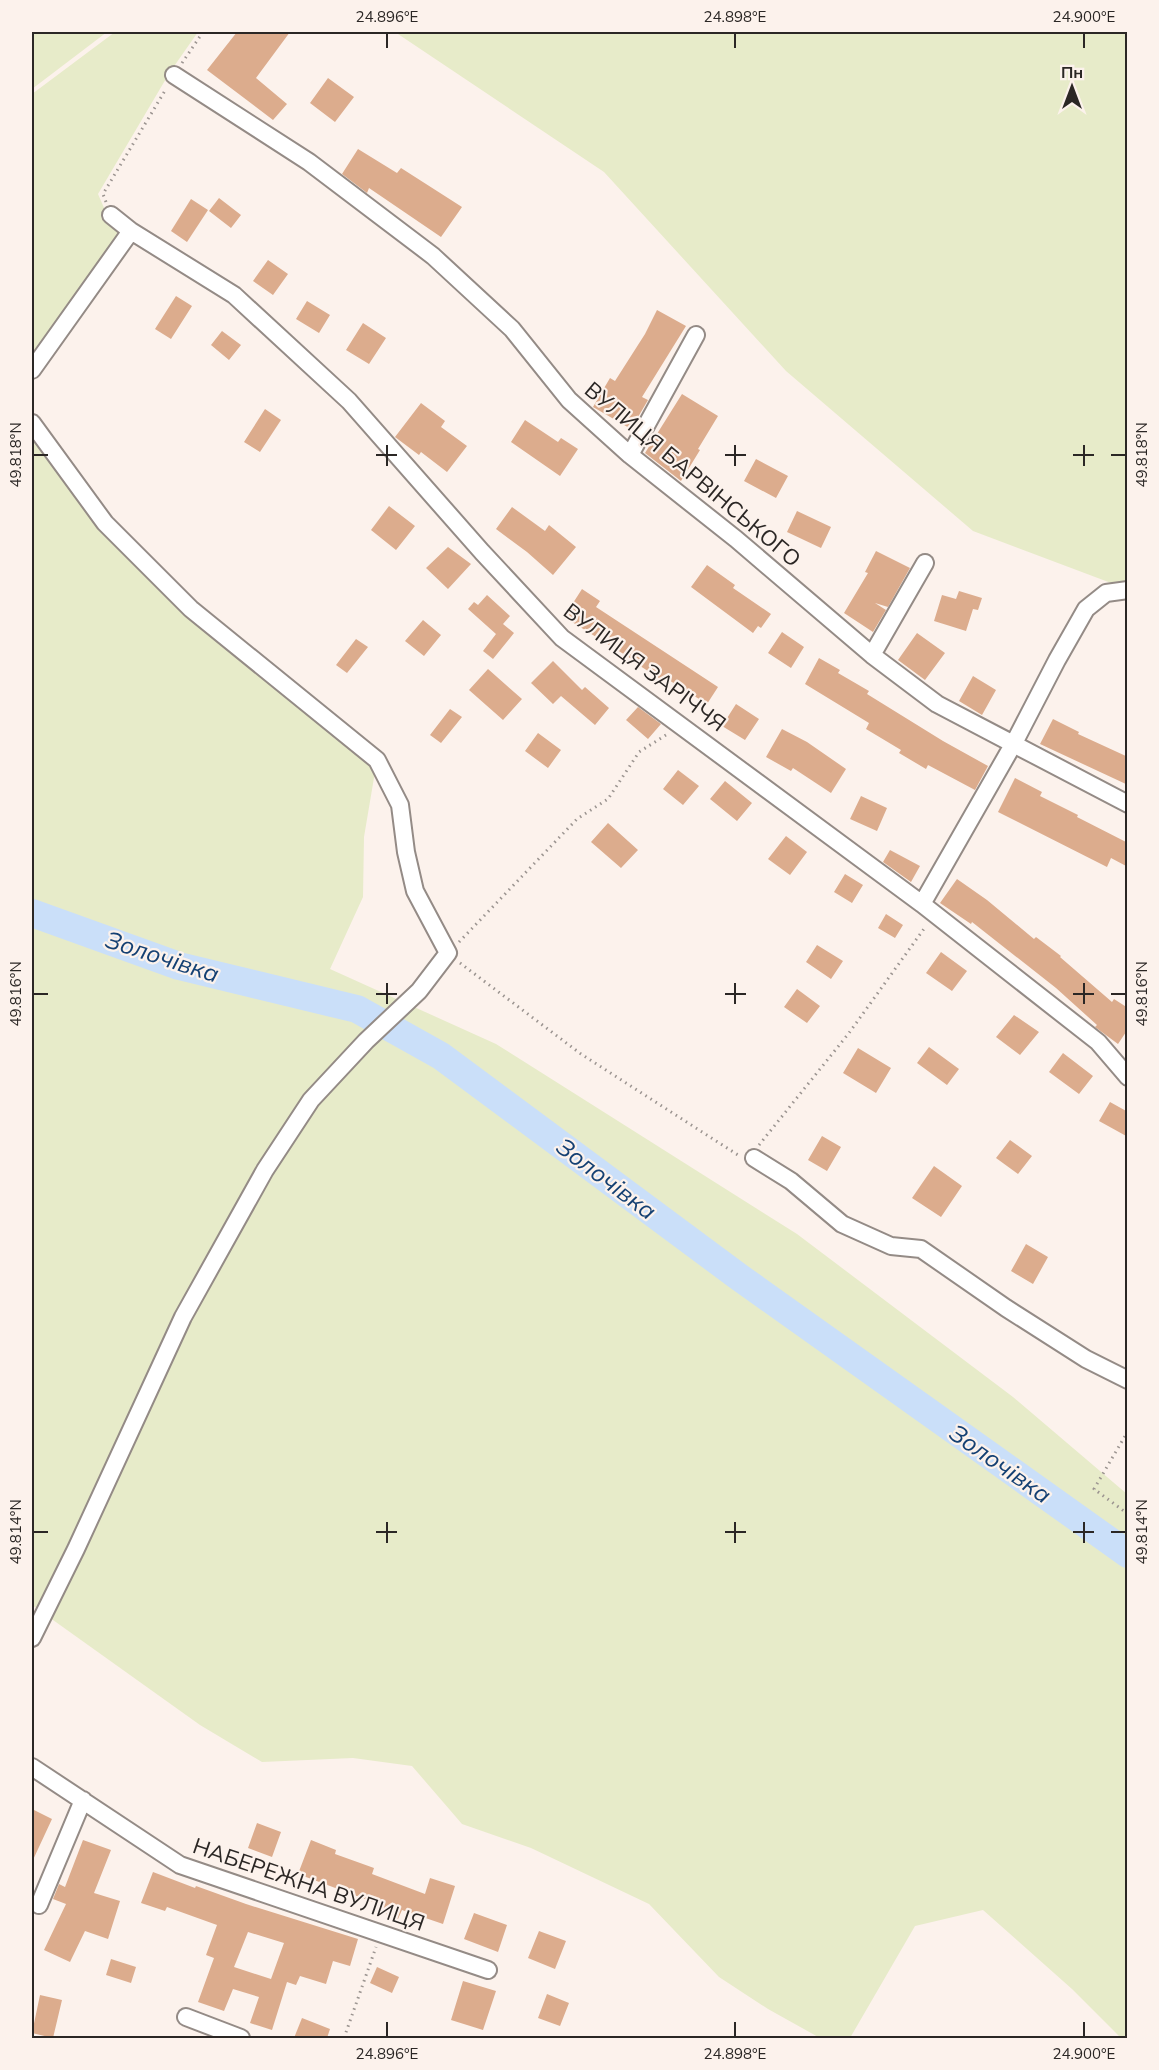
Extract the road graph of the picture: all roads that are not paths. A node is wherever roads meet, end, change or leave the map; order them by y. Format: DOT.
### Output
graph roads {
  1 [pos="174,75"];
  2 [pos="111,215"];
  3 [pos="132,231"];
  4 [pos="696,335"];
  5 [pos="32,370"];
  6 [pos="32,423"];
  7 [pos="630,454"];
  8 [pos="925,562"];
  9 [pos="1128,590"];
  10 [pos="872,655"];
  11 [pos="1014,743"];
  12 [pos="1128,804"];
  13 [pos="928,909"];
  14 [pos="1128,1077"];
  15 [pos="754,1158"];
  16 [pos="1128,1380"];
  17 [pos="32,1638"];
  18 [pos="32,1767"];
  19 [pos="83,1800"];
  20 [pos="39,1905"];
  21 [pos="488,1970"];
  22 [pos="186,2017"];
  23 [pos="241,2038"];
  1 -- 7 [label="street, ВУЛИЦЯ БАРВІНСЬКОГО"];
  2 -- 3 [label="street, ВУЛИЦЯ ЗАРІЧЧЯ"];
  3 -- 5 [label="street"];
  3 -- 13 [label="street, ВУЛИЦЯ ЗАРІЧЧЯ"];
  4 -- 7 [label="street"];
  6 -- 17 [label="street"];
  7 -- 10 [label="street, ВУЛИЦЯ БАРВІНСЬКОГО"];
  8 -- 10 [label="street"];
  9 -- 11 [label="street"];
  10 -- 11 [label="street, ВУЛИЦЯ БАРВІНСЬКОГО"];
  11 -- 12 [label="street, ВУЛИЦЯ БАРВІНСЬКОГО"];
  11 -- 13 [label="street"];
  13 -- 14 [label="street, ВУЛИЦЯ ЗАРІЧЧЯ"];
  15 -- 16 [label="street"];
  18 -- 19 [label="street, НАБЕРЕЖНА ВУЛИЦЯ"];
  19 -- 20 [label="street"];
  19 -- 21 [label="street, НАБЕРЕЖНА ВУЛИЦЯ"];
  22 -- 23 [label="street"];
}
